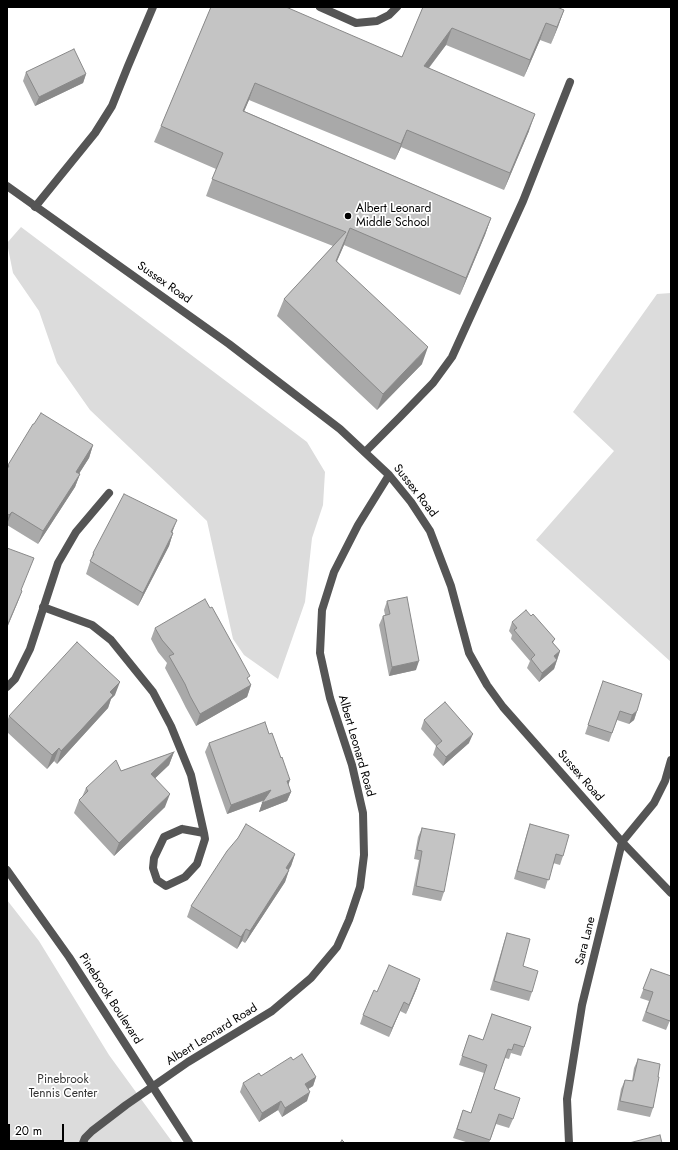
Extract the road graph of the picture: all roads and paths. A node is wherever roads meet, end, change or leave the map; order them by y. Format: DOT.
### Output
graph roads {
  1 [pos="153,7"];
  2 [pos="320,7"];
  3 [pos="397,7"];
  4 [pos="570,82"];
  5 [pos="7,186"];
  6 [pos="35,207"];
  7 [pos="365,452"];
  8 [pos="389,475"];
  9 [pos="109,493"];
  10 [pos="43,608"];
  11 [pos="7,687"];
  12 [pos="671,760"];
  13 [pos="204,833"];
  14 [pos="622,842"];
  15 [pos="7,870"];
  16 [pos="671,893"];
  17 [pos="152,1087"];
  18 [pos="83,1143"];
  19 [pos="189,1143"];
  20 [pos="569,1143"];
  1 -- 6 [label="street"];
  2 -- 3 [label="street"];
  4 -- 7 [label="street"];
  5 -- 6 [label="street, Sussex Road"];
  6 -- 7 [label="street, Sussex Road"];
  7 -- 8 [label="street, Sussex Road"];
  8 -- 14 [label="street, Sussex Road"];
  8 -- 17 [label="street, Albert Leonard Road"];
  9 -- 10 [label="street"];
  10 -- 11 [label="street"];
  10 -- 13 [label="street"];
  12 -- 14 [label="street, Sara Lane"];
  13 -- 13 [label="street"];
  14 -- 16 [label="street, Sussex Road"];
  14 -- 20 [label="street, Sara Lane"];
  15 -- 17 [label="street, Pinebrook Boulevard"];
  17 -- 18 [label="street, Albert Leonard Road"];
  17 -- 19 [label="street, Pinebrook Boulevard"];
}
